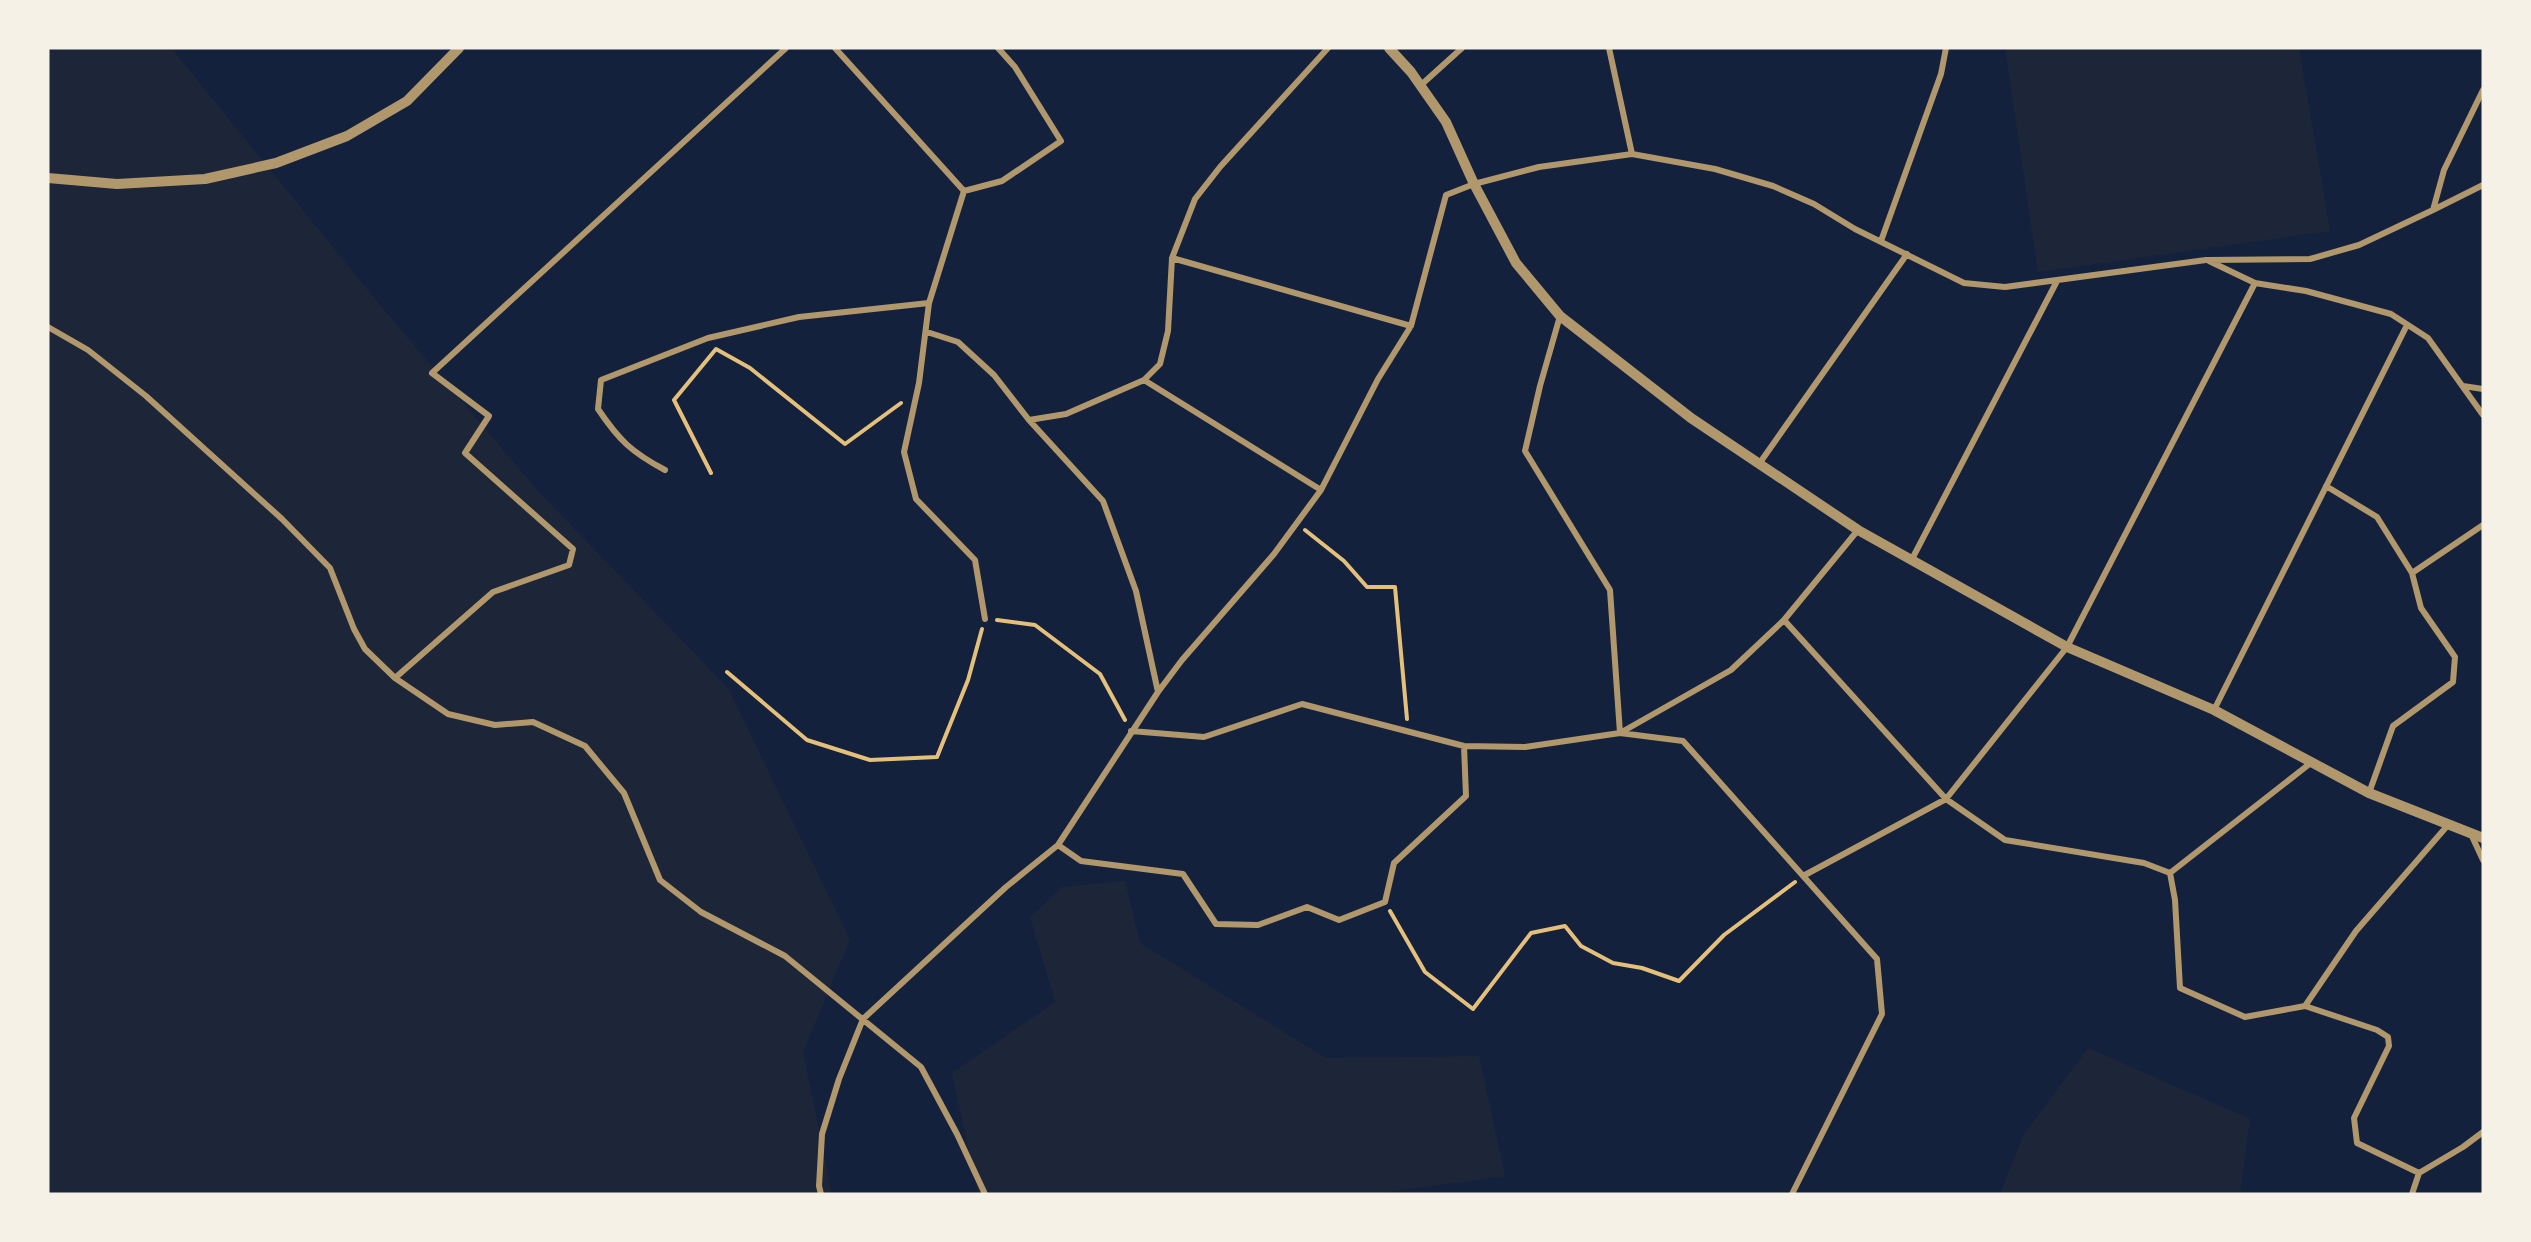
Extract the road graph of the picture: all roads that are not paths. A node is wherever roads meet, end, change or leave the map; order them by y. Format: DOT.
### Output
graph roads {
  1 [pos="459,48"];
  2 [pos="786,48"];
  3 [pos="835,48"];
  4 [pos="999,48"];
  5 [pos="1328,48"];
  6 [pos="1389,48"];
  7 [pos="1462,48"];
  8 [pos="1609,48"];
  9 [pos="1946,48"];
  10 [pos="1421,85"];
  11 [pos="2483,90"];
  12 [pos="1632,154"];
  13 [pos="48,178"];
  14 [pos="1474,184"];
  15 [pos="2483,184"];
  16 [pos="964,191"];
  17 [pos="2433,210"];
  18 [pos="1881,242"];
  19 [pos="1906,254"];
  20 [pos="1172,258"];
  21 [pos="2206,260"];
  22 [pos="2058,281"];
  23 [pos="2255,283"];
  24 [pos="929,303"];
  25 [pos="1560,316"];
  26 [pos="2407,325"];
  27 [pos="1411,326"];
  28 [pos="48,327"];
  29 [pos="927,332"];
  30 [pos="1144,380"];
  31 [pos="2463,386"];
  32 [pos="2483,389"];
  33 [pos="2483,415"];
  34 [pos="1029,420"];
  35 [pos="1760,464"];
  36 [pos="665,470"];
  37 [pos="2326,486"];
  38 [pos="1321,490"];
  39 [pos="2483,525"];
  40 [pos="1858,530"];
  41 [pos="1911,562"];
  42 [pos="2412,573"];
  43 [pos="985,619"];
  44 [pos="1784,620"];
  45 [pos="2067,647"];
  46 [pos="395,678"];
  47 [pos="1158,692"];
  48 [pos="2214,710"];
  49 [pos="1131,731"];
  50 [pos="1620,733"];
  51 [pos="1464,746"];
  52 [pos="2312,762"];
  53 [pos="2369,793"];
  54 [pos="1946,800"];
  55 [pos="2448,825"];
  56 [pos="2471,834"];
  57 [pos="2483,838"];
  58 [pos="1058,845"];
  59 [pos="2483,860"];
  60 [pos="2170,873"];
  61 [pos="1803,876"];
  62 [pos="2306,1006"];
  63 [pos="863,1019"];
  64 [pos="2483,1132"];
  65 [pos="2419,1173"];
  66 [pos="821,1194"];
  67 [pos="985,1194"];
  68 [pos="1792,1194"];
  69 [pos="2412,1194"];
  1 -- 13 [label="street"];
  2 -- 46 [label="street"];
  3 -- 16 [label="street"];
  4 -- 16 [label="street"];
  5 -- 20 [label="street"];
  6 -- 10 [label="street"];
  7 -- 10 [label="street"];
  8 -- 12 [label="street"];
  9 -- 18 [label="street"];
  10 -- 14 [label="street"];
  11 -- 17 [label="street"];
  12 -- 14 [label="street"];
  12 -- 18 [label="street"];
  14 -- 25 [label="street"];
  14 -- 27 [label="street"];
  15 -- 17 [label="street"];
  16 -- 24 [label="street"];
  17 -- 21 [label="street"];
  18 -- 19 [label="street"];
  19 -- 22 [label="street"];
  19 -- 35 [label="street"];
  20 -- 27 [label="street"];
  20 -- 30 [label="street"];
  21 -- 22 [label="street"];
  21 -- 23 [label="street"];
  22 -- 41 [label="street"];
  23 -- 26 [label="street"];
  23 -- 45 [label="street"];
  24 -- 29 [label="street"];
  24 -- 36 [label="street"];
  25 -- 35 [label="street"];
  25 -- 50 [label="street"];
  26 -- 31 [label="street"];
  26 -- 37 [label="street"];
  27 -- 38 [label="street"];
  28 -- 46 [label="street"];
  29 -- 34 [label="street"];
  29 -- 43 [label="street"];
  30 -- 34 [label="street"];
  30 -- 38 [label="street"];
  31 -- 32 [label="street"];
  31 -- 33 [label="street"];
  34 -- 47 [label="street"];
  35 -- 40 [label="street"];
  37 -- 42 [label="street"];
  37 -- 48 [label="street"];
  38 -- 47 [label="street"];
  39 -- 42 [label="street"];
  40 -- 41 [label="street"];
  40 -- 44 [label="street"];
  41 -- 45 [label="street"];
  42 -- 53 [label="street"];
  44 -- 50 [label="street"];
  44 -- 54 [label="street"];
  45 -- 48 [label="street"];
  45 -- 54 [label="street"];
  46 -- 63 [label="street"];
  47 -- 49 [label="street"];
  48 -- 52 [label="street"];
  49 -- 51 [label="street"];
  49 -- 58 [label="street"];
  50 -- 51 [label="street"];
  50 -- 61 [label="street"];
  51 -- 58 [label="street"];
  52 -- 53 [label="street"];
  52 -- 60 [label="street"];
  53 -- 55 [label="street"];
  54 -- 60 [label="street"];
  54 -- 61 [label="street"];
  55 -- 56 [label="street"];
  55 -- 62 [label="street"];
  56 -- 57 [label="street"];
  56 -- 59 [label="street"];
  58 -- 63 [label="street"];
  60 -- 62 [label="street"];
  61 -- 68 [label="street"];
  62 -- 65 [label="street"];
  63 -- 66 [label="street"];
  63 -- 67 [label="street"];
  64 -- 65 [label="street"];
  65 -- 69 [label="street"];
}
